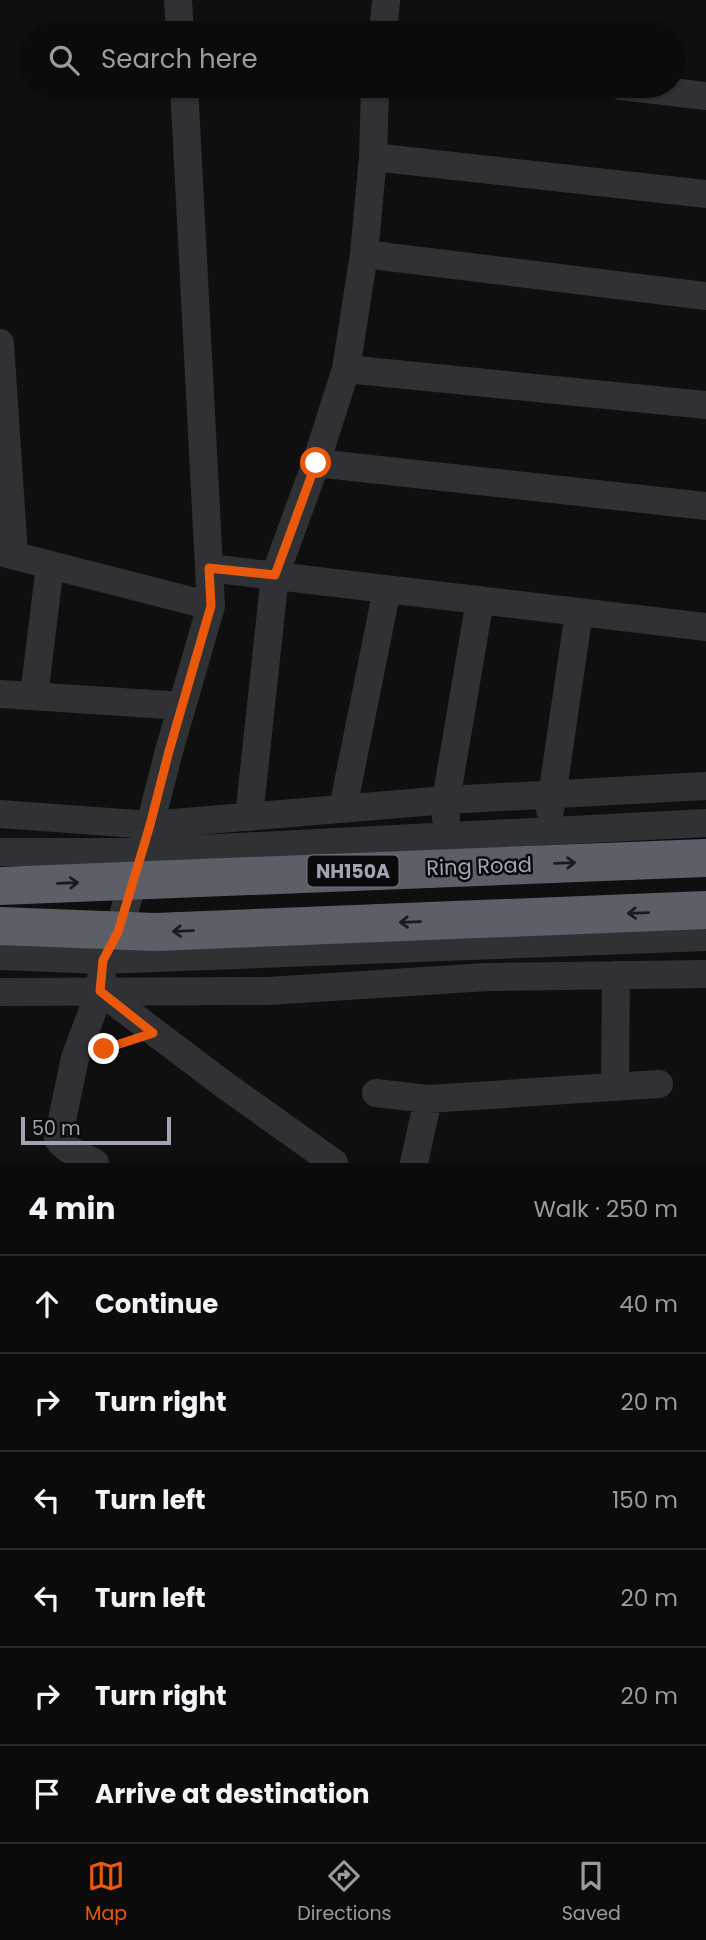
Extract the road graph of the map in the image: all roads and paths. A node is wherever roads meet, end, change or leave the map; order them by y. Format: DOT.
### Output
graph roads {
  1 [pos="178,0"];
  2 [pos="386,1"];
  3 [pos="179,21"];
  4 [pos="384,21"];
  5 [pos="685,94"];
  6 [pos="706,96"];
  7 [pos="185,98"];
  8 [pos="375,98"];
  9 [pos="373,156"];
  10 [pos="706,194"];
  11 [pos="364,254"];
  12 [pos="706,296"];
  13 [pos="0,343"];
  14 [pos="346,369"];
  15 [pos="706,405"];
  16 [pos="3,433"];
  17 [pos="316,463"];
  18 [pos="706,506"];
  19 [pos="7,554"];
  20 [pos="50,565"];
  21 [pos="209,568"];
  22 [pos="275,575"];
  23 [pos="387,589"];
  24 [pos="480,600"];
  25 [pos="211,606"];
  26 [pos="579,612"];
  27 [pos="706,627"];
  28 [pos="0,694"];
  29 [pos="34,696"];
  30 [pos="182,706"];
  31 [pos="706,786"];
  32 [pos="553,794"];
  33 [pos="446,800"];
  34 [pos="343,808"];
  35 [pos="0,814"];
  36 [pos="249,817"];
  37 [pos="706,822"];
  38 [pos="150,825"];
  39 [pos="547,830"];
  40 [pos="447,835"];
  41 [pos="0,852"];
  42 [pos="706,858"];
  43 [pos="137,866"];
  44 [pos="0,886"];
  45 [pos="706,910"];
  46 [pos="0,926"];
  47 [pos="706,937"];
  48 [pos="110,946"];
  49 [pos="0,957"];
  50 [pos="706,974"];
  51 [pos="616,975"];
  52 [pos="100,991"];
  53 [pos="0,992"];
  54 [pos="153,1033"];
  55 [pos="100,1062"];
  56 [pos="659,1084"];
  57 [pos="614,1087"];
  58 [pos="376,1093"];
  59 [pos="428,1099"];
  60 [pos="95,1163"];
  61 [pos="334,1163"];
  62 [pos="414,1163"];
  1 -- 3 [label="street"];
  2 -- 4 [label="street"];
  5 -- 6 [label="street"];
  7 -- 21 [label="street"];
  8 -- 9 [label="street"];
  9 -- 10 [label="street"];
  9 -- 11 [label="street"];
  11 -- 12 [label="street"];
  11 -- 14 [label="street"];
  13 -- 16 [label="street"];
  14 -- 15 [label="street"];
  14 -- 17 [label="street"];
  16 -- 19 [label="street"];
  17 -- 18 [label="street"];
  17 -- 22 [label="street"];
  19 -- 20 [label="street"];
  20 -- 25 [label="street"];
  20 -- 29 [label="street"];
  21 -- 22 [label="street"];
  21 -- 25 [label="street"];
  22 -- 23 [label="street"];
  22 -- 36 [label="street"];
  23 -- 24 [label="street"];
  23 -- 34 [label="street"];
  24 -- 26 [label="street"];
  24 -- 33 [label="street"];
  25 -- 30 [label="street"];
  26 -- 27 [label="street"];
  26 -- 32 [label="street"];
  28 -- 29 [label="street"];
  29 -- 30 [label="street"];
  30 -- 38 [label="street"];
  31 -- 32 [label="street"];
  32 -- 33 [label="street"];
  32 -- 39 [label="street"];
  33 -- 34 [label="street"];
  33 -- 40 [label="street"];
  34 -- 36 [label="street"];
  35 -- 38 [label="street"];
  36 -- 38 [label="street"];
  37 -- 39 [label="street"];
  38 -- 43 [label="street"];
  39 -- 40 [label="street"];
  40 -- 43 [label="street"];
  41 -- 43 [label="street"];
  43 -- 42 [label="highway, Ring Road / NH150A, one-way"];
  44 -- 43 [label="highway, Ring Road / NH150A, one-way"];
  43 -- 48 [label="street"];
  45 -- 48 [label="highway, one-way"];
  46 -- 48 [label="highway"];
  47 -- 48 [label="street"];
  48 -- 49 [label="street"];
  48 -- 52 [label="street"];
  50 -- 51 [label="street"];
  51 -- 52 [label="street"];
  51 -- 57 [label="street"];
  52 -- 53 [label="street"];
  52 -- 54 [label="street"];
  52 -- 60 [label="street"];
  54 -- 55 [label="path"];
  54 -- 61 [label="street"];
  56 -- 57 [label="street"];
  57 -- 59 [label="street"];
  58 -- 59 [label="street"];
  59 -- 62 [label="street"];
}
